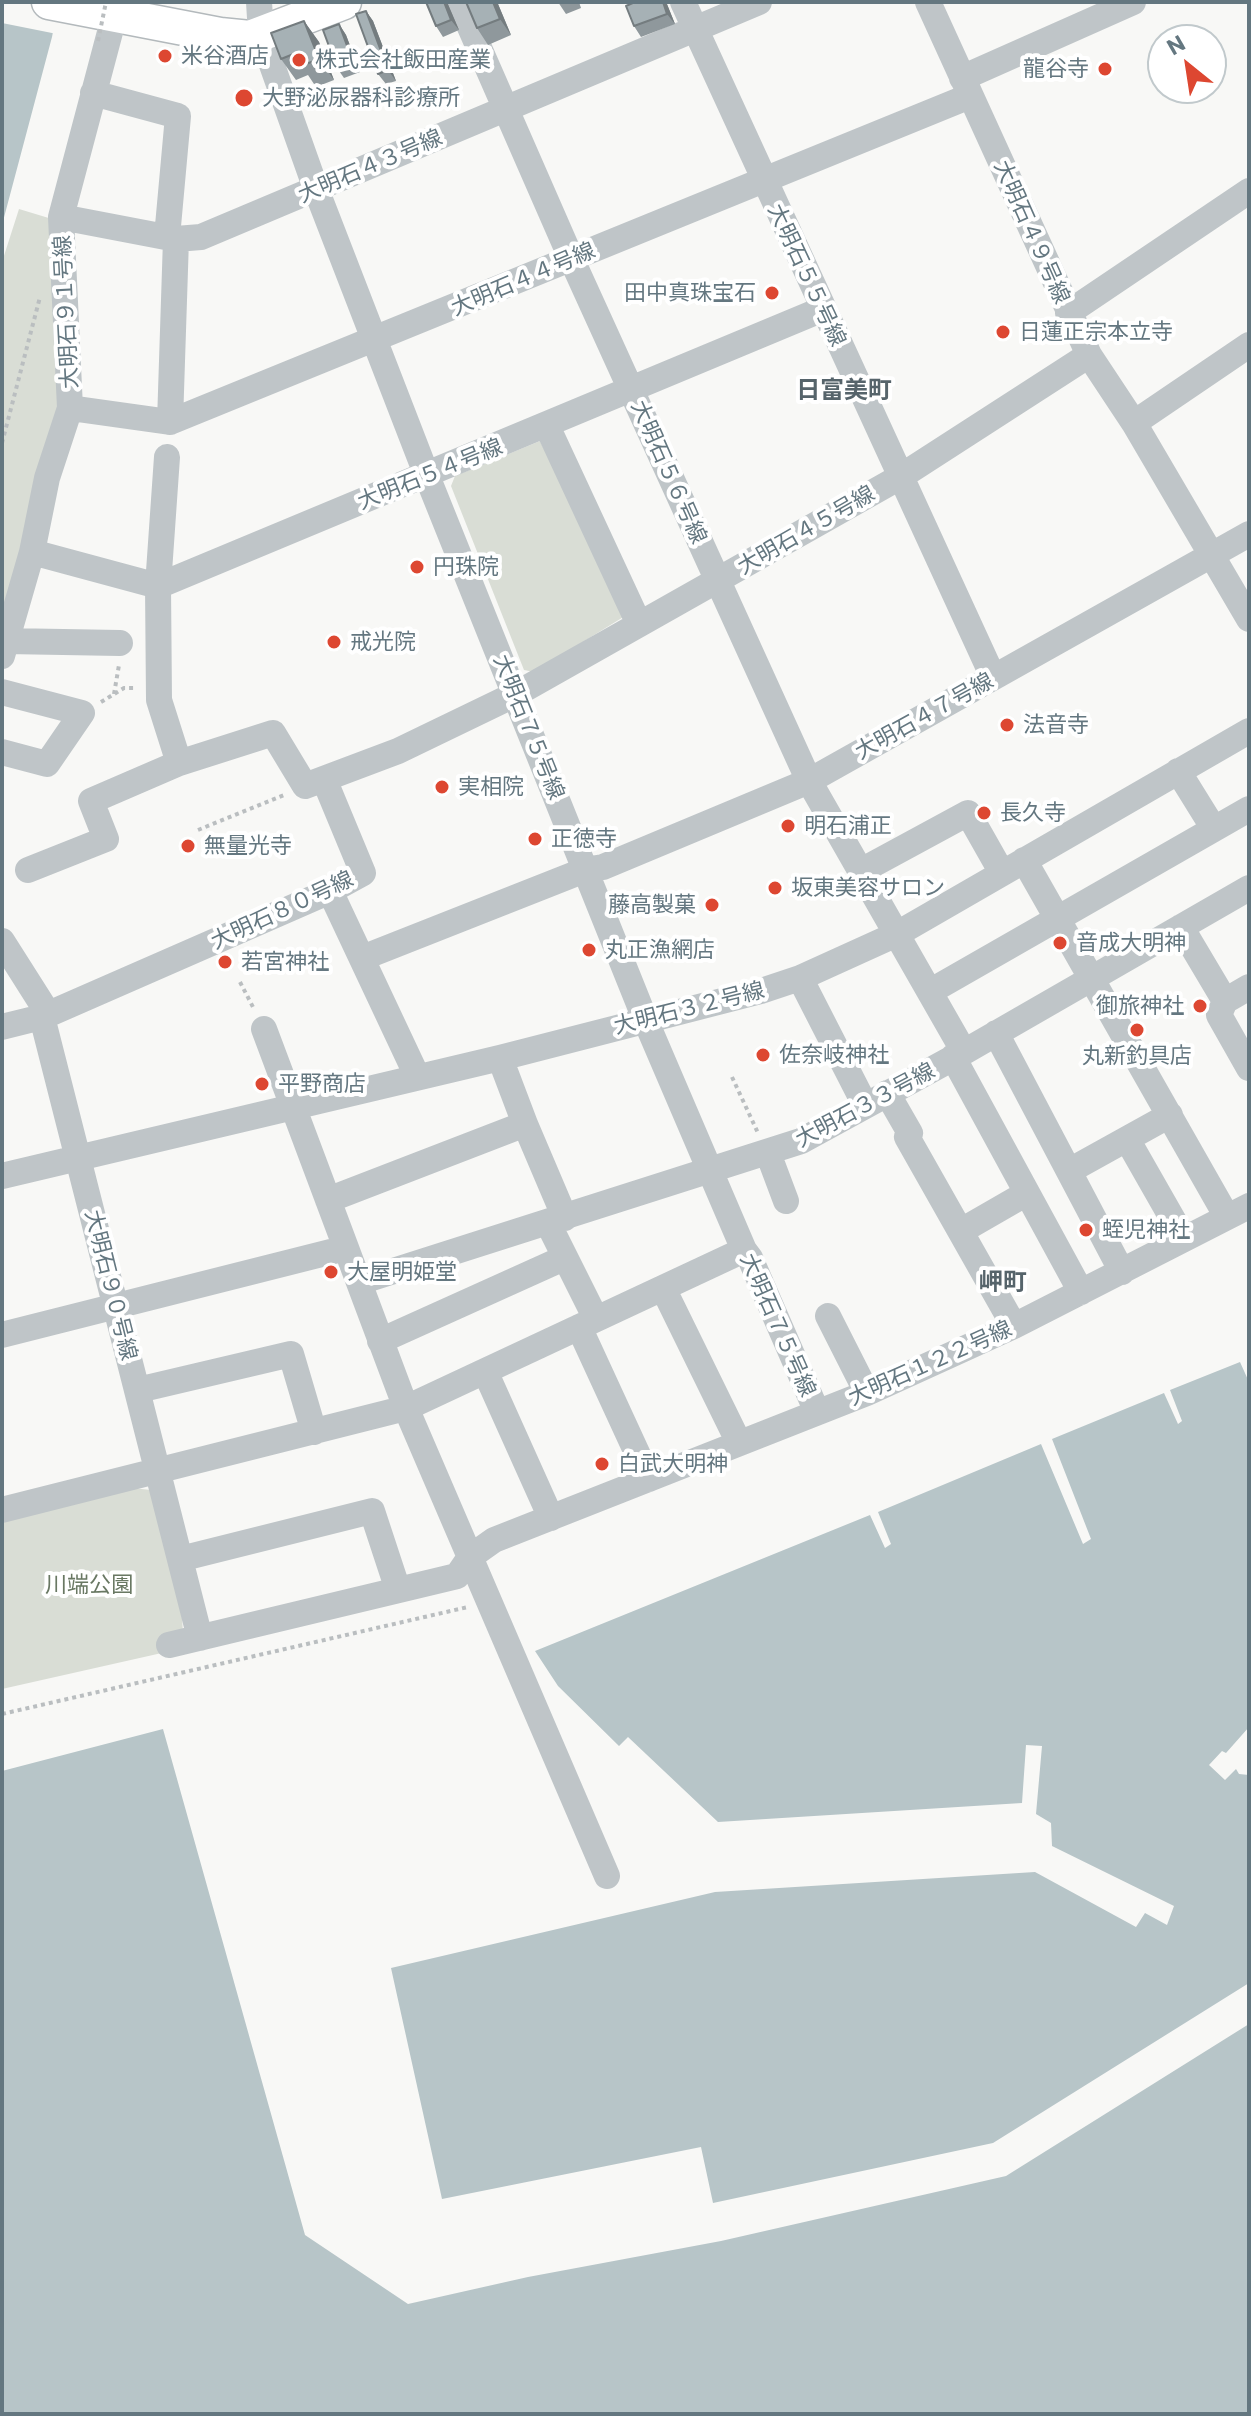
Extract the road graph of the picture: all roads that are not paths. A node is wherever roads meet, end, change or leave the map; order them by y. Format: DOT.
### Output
graph roads {
  1 [pos="49,2"];
  2 [pos="344,2"];
  3 [pos="459,2"];
  4 [pos="683,2"];
  5 [pos="759,2"];
  6 [pos="928,2"];
  7 [pos="1133,2"];
  8 [pos="106,14"];
  9 [pos="260,18"];
  10 [pos="695,29"];
  11 [pos="966,87"];
  12 [pos="93,93"];
  13 [pos="506,108"];
  14 [pos="764,181"];
  15 [pos="316,189"];
  16 [pos="1249,191"];
  17 [pos="61,217"];
  18 [pos="172,238"];
  19 [pos="571,258"];
  20 [pos="823,309"];
  21 [pos="1068,313"];
  22 [pos="375,340"];
  23 [pos="1249,345"];
  24 [pos="1089,355"];
  25 [pos="632,389"];
  26 [pos="70,408"];
  27 [pos="170,422"];
  28 [pos="1134,423"];
  29 [pos="547,426"];
  30 [pos="167,457"];
  31 [pos="427,476"];
  32 [pos="900,477"];
  33 [pos="1249,534"];
  34 [pos="32,552"];
  35 [pos="1211,555"];
  36 [pos="717,581"];
  37 [pos="158,586"];
  38 [pos="1249,619"];
  39 [pos="639,624"];
  40 [pos="4,649"];
  41 [pos="120,650"];
  42 [pos="993,677"];
  43 [pos="2,692"];
  44 [pos="516,694"];
  45 [pos="1249,731"];
  46 [pos="2,752"];
  47 [pos="179,763"];
  48 [pos="1178,771"];
  49 [pos="809,781"];
  50 [pos="315,783"];
  51 [pos="1249,809"];
  52 [pos="1214,829"];
  53 [pos="1013,866"];
  54 [pos="28,870"];
  55 [pos="585,870"];
  56 [pos="861,871"];
  57 [pos="1249,888"];
  58 [pos="330,891"];
  59 [pos="1057,918"];
  60 [pos="1181,927"];
  61 [pos="897,934"];
  62 [pos="2,941"];
  63 [pos="362,958"];
  64 [pos="800,978"];
  65 [pos="1091,979"];
  66 [pos="1249,987"];
  67 [pos="931,991"];
  68 [pos="1225,1001"];
  69 [pos="42,1017"];
  70 [pos="645,1019"];
  71 [pos="2,1027"];
  72 [pos="264,1029"];
  73 [pos="996,1033"];
  74 [pos="959,1054"];
  75 [pos="500,1058"];
  76 [pos="1249,1068"];
  77 [pos="417,1076"];
  78 [pos="876,1099"];
  79 [pos="294,1108"];
  80 [pos="1170,1115"];
  81 [pos="525,1124"];
  82 [pos="1127,1139"];
  83 [pos="768,1153"];
  84 [pos="79,1158"];
  85 [pos="1069,1171"];
  86 [pos="711,1172"];
  87 [pos="2,1176"];
  88 [pos="1027,1193"];
  89 [pos="328,1200"];
  90 [pos="786,1201"];
  91 [pos="1238,1211"];
  92 [pos="557,1221"];
  93 [pos="961,1231"];
  94 [pos="1184,1239"];
  95 [pos="346,1248"];
  96 [pos="744,1250"];
  97 [pos="564,1258"];
  98 [pos="1122,1272"];
  99 [pos="359,1282"];
  100 [pos="663,1288"];
  101 [pos="1081,1292"];
  102 [pos="116,1306"];
  103 [pos="828,1316"];
  104 [pos="588,1323"];
  105 [pos="1014,1326"];
  106 [pos="2,1335"];
  107 [pos="380,1341"];
  108 [pos="485,1371"];
  109 [pos="138,1390"];
  110 [pos="867,1393"];
  111 [pos="406,1408"];
  112 [pos="817,1412"];
  113 [pos="314,1432"];
  114 [pos="739,1443"];
  115 [pos="158,1471"];
  116 [pos="649,1479"];
  117 [pos="2,1510"];
  118 [pos="551,1518"];
  119 [pos="470,1557"];
  120 [pos="180,1559"];
  121 [pos="398,1590"];
  122 [pos="200,1638"];
  123 [pos="169,1645"];
  124 [pos="607,1876"];
  1 -- 8 [label="main road"];
  2 -- 9 [label="main road"];
  3 -- 13 [label="street, 大明石５６号線"];
  4 -- 10 [label="street, 大明石５５号線"];
  5 -- 10 [label="street, 大明石４３号線"];
  6 -- 11 [label="street, 大明石４９号線"];
  7 -- 11 [label="street, 大明石４４号線"];
  8 -- 9 [label="main road"];
  8 -- 12 [label="street, 大明石９１号線"];
  9 -- 15 [label="street, 大明石７５号線"];
  10 -- 13 [label="street, 大明石４３号線"];
  10 -- 14 [label="street, 大明石５５号線"];
  11 -- 14 [label="street, 大明石４４号線"];
  11 -- 21 [label="street, 大明石４９号線"];
  12 -- 17 [label="street, 大明石９１号線"];
  12 -- 18 [label="street"];
  13 -- 15 [label="street, 大明石４３号線"];
  13 -- 19 [label="street, 大明石５６号線"];
  14 -- 19 [label="street, 大明石４４号線"];
  14 -- 20 [label="street, 大明石５５号線"];
  15 -- 18 [label="street, 大明石４３号線"];
  15 -- 22 [label="street, 大明石７５号線"];
  16 -- 21 [label="street"];
  17 -- 18 [label="street, 大明石４３号線"];
  17 -- 26 [label="street, 大明石９１号線"];
  18 -- 27 [label="street"];
  19 -- 22 [label="street, 大明石４４号線"];
  19 -- 25 [label="street, 大明石５６号線"];
  20 -- 25 [label="street, 大明石５４号線"];
  20 -- 32 [label="street, 大明石５５号線"];
  21 -- 24 [label="street, 大明石４９号線"];
  22 -- 27 [label="street, 大明石４４号線"];
  22 -- 31 [label="street, 大明石７５号線"];
  23 -- 28 [label="street"];
  24 -- 28 [label="street, 大明石４９号線"];
  24 -- 32 [label="street, 大明石４５号線"];
  25 -- 29 [label="street, 大明石５４号線"];
  25 -- 36 [label="street, 大明石５６号線"];
  26 -- 27 [label="street, 大明石４４号線"];
  26 -- 34 [label="street, 大明石９１号線"];
  28 -- 35 [label="street, 大明石４９号線"];
  29 -- 31 [label="street, 大明石５４号線"];
  29 -- 39 [label="street"];
  30 -- 37 [label="street"];
  31 -- 37 [label="street, 大明石５４号線"];
  31 -- 44 [label="street, 大明石７５号線"];
  32 -- 36 [label="street, 大明石４５号線"];
  32 -- 42 [label="street, 大明石５５号線"];
  33 -- 35 [label="street, 大明石４７号線"];
  34 -- 37 [label="street"];
  34 -- 40 [label="street, 大明石９１号線"];
  35 -- 38 [label="street, 大明石４９号線"];
  35 -- 42 [label="street, 大明石４７号線"];
  36 -- 39 [label="street, 大明石４５号線"];
  36 -- 49 [label="street, 大明石５６号線"];
  37 -- 47 [label="street"];
  39 -- 44 [label="street, 大明石４５号線"];
  40 -- 41 [label="street"];
  42 -- 49 [label="street, 大明石４７号線"];
  43 -- 46 [label="street"];
  44 -- 50 [label="street"];
  44 -- 55 [label="street, 大明石７５号線"];
  45 -- 48 [label="street, 大明石３２号線"];
  47 -- 50 [label="street"];
  47 -- 54 [label="street"];
  48 -- 52 [label="street"];
  48 -- 53 [label="street, 大明石３２号線"];
  49 -- 55 [label="street, 大明石４７号線"];
  49 -- 56 [label="street, 大明石５６号線"];
  50 -- 58 [label="street, 大明石８０号線"];
  51 -- 52 [label="street"];
  52 -- 59 [label="street"];
  53 -- 56 [label="street"];
  53 -- 59 [label="street"];
  53 -- 61 [label="street, 大明石３２号線"];
  55 -- 63 [label="street, 大明石４７号線"];
  55 -- 70 [label="street, 大明石７５号線"];
  56 -- 61 [label="street, 大明石５６号線"];
  57 -- 60 [label="street, 大明石３３号線"];
  58 -- 63 [label="street"];
  58 -- 69 [label="street, 大明石８０号線"];
  59 -- 65 [label="street"];
  59 -- 67 [label="street"];
  60 -- 65 [label="street, 大明石３３号線"];
  60 -- 68 [label="street"];
  61 -- 64 [label="street, 大明石３２号線"];
  61 -- 67 [label="street, 大明石５６号線"];
  62 -- 69 [label="street, 大明石９０号線"];
  63 -- 77 [label="street"];
  64 -- 70 [label="street, 大明石３２号線"];
  64 -- 78 [label="street"];
  65 -- 73 [label="street, 大明石３３号線"];
  65 -- 80 [label="street"];
  66 -- 68 [label="street"];
  67 -- 74 [label="street, 大明石５６号線"];
  68 -- 76 [label="street"];
  69 -- 71 [label="street, 大明石８０号線"];
  69 -- 84 [label="street, 大明石９０号線"];
  70 -- 75 [label="street, 大明石３２号線"];
  70 -- 86 [label="street, 大明石７５号線"];
  72 -- 79 [label="street"];
  73 -- 74 [label="street, 大明石３３号線"];
  73 -- 85 [label="street"];
  74 -- 78 [label="street, 大明石３３号線"];
  74 -- 88 [label="street, 大明石５６号線"];
  75 -- 77 [label="street, 大明石３２号線"];
  75 -- 81 [label="street"];
  77 -- 79 [label="street, 大明石３２号線"];
  78 -- 83 [label="street, 大明石３３号線"];
  78 -- 93 [label="street"];
  79 -- 84 [label="street, 大明石３２号線"];
  79 -- 89 [label="street"];
  80 -- 82 [label="street"];
  80 -- 91 [label="street"];
  81 -- 89 [label="street"];
  81 -- 92 [label="street"];
  82 -- 85 [label="street"];
  82 -- 94 [label="street"];
  83 -- 86 [label="street, 大明石３３号線"];
  83 -- 90 [label="street"];
  84 -- 87 [label="street, 大明石３２号線"];
  84 -- 102 [label="street, 大明石９０号線"];
  85 -- 98 [label="street"];
  86 -- 92 [label="street, 大明石３３号線"];
  86 -- 96 [label="street, 大明石７５号線"];
  88 -- 93 [label="street"];
  88 -- 101 [label="street, 大明石５６号線"];
  89 -- 95 [label="street"];
  91 -- 94 [label="street, 大明石１２２号線"];
  92 -- 97 [label="street"];
  92 -- 99 [label="street, 大明石３３号線"];
  93 -- 105 [label="street"];
  94 -- 98 [label="street, 大明石１２２号線"];
  95 -- 99 [label="street"];
  95 -- 102 [label="street"];
  96 -- 100 [label="street"];
  96 -- 112 [label="street, 大明石７５号線"];
  97 -- 104 [label="street"];
  97 -- 107 [label="street"];
  98 -- 101 [label="street, 大明石１２２号線"];
  99 -- 107 [label="street"];
  100 -- 104 [label="street"];
  100 -- 114 [label="street"];
  101 -- 105 [label="street, 大明石１２２号線"];
  102 -- 106 [label="street"];
  102 -- 109 [label="street, 大明石９０号線"];
  103 -- 110 [label="street"];
  104 -- 108 [label="street"];
  104 -- 116 [label="street"];
  105 -- 110 [label="street, 大明石１２２号線"];
  107 -- 111 [label="street"];
  108 -- 111 [label="street"];
  108 -- 118 [label="street"];
  109 -- 113 [label="street"];
  109 -- 115 [label="street, 大明石９０号線"];
  110 -- 112 [label="street, 大明石１２２号線"];
  111 -- 113 [label="street"];
  111 -- 119 [label="street"];
  112 -- 114 [label="street, 大明石１２２号線"];
  113 -- 115 [label="street"];
  114 -- 116 [label="street, 大明石１２２号線"];
  115 -- 117 [label="street"];
  115 -- 120 [label="street, 大明石９０号線"];
  116 -- 118 [label="street, 大明石１２２号線"];
  118 -- 119 [label="street, 大明石１２２号線"];
  119 -- 121 [label="street, 大明石１２２号線"];
  119 -- 124 [label="street"];
  120 -- 121 [label="street"];
  120 -- 122 [label="street, 大明石９０号線"];
  121 -- 122 [label="street, 大明石１２２号線"];
  122 -- 123 [label="street, 大明石１２２号線"];
}
